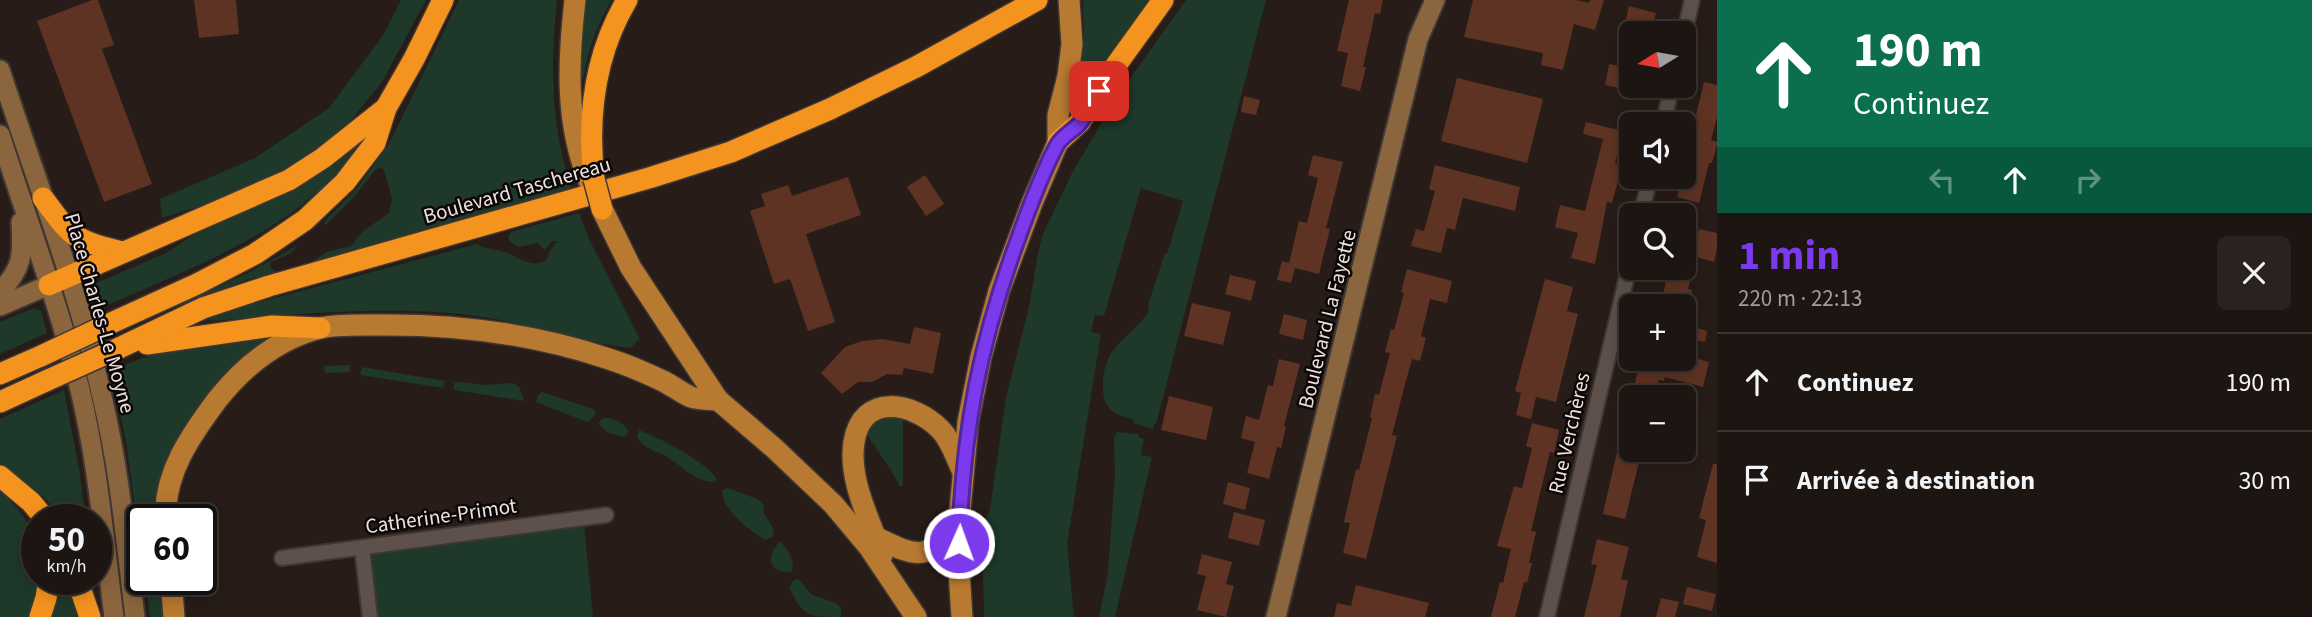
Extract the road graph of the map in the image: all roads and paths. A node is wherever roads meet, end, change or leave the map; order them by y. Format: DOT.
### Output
graph roads {
  1 [pos="443,0"];
  2 [pos="575,0"];
  3 [pos="627,0"];
  4 [pos="1037,0"];
  5 [pos="1163,0"];
  6 [pos="1421,0"];
  7 [pos="1435,0"];
  8 [pos="1692,0"];
  9 [pos="1070,2"];
  10 [pos="1687,21"];
  11 [pos="1418,39"];
  12 [pos="0,70"];
  13 [pos="386,108"];
  14 [pos="0,135"];
  15 [pos="1058,142"];
  16 [pos="592,180"];
  17 [pos="20,197"];
  18 [pos="43,198"];
  19 [pos="602,209"];
  20 [pos="122,252"];
  21 [pos="1626,280"];
  22 [pos="59,281"];
  23 [pos="0,292"];
  24 [pos="0,306"];
  25 [pos="320,328"];
  26 [pos="117,349"];
  27 [pos="0,374"];
  28 [pos="718,400"];
  29 [pos="0,402"];
  30 [pos="963,472"];
  31 [pos="0,476"];
  32 [pos="32,504"];
  33 [pos="167,504"];
  34 [pos="960,510"];
  35 [pos="606,515"];
  36 [pos="852,525"];
  37 [pos="876,537"];
  38 [pos="362,548"];
  39 [pos="282,558"];
  40 [pos="888,573"];
  41 [pos="46,595"];
  42 [pos="82,595"];
  43 [pos="172,595"];
  44 [pos="1278,615"];
  45 [pos="40,617"];
  46 [pos="90,617"];
  47 [pos="114,617"];
  48 [pos="135,617"];
  49 [pos="174,617"];
  50 [pos="370,617"];
  51 [pos="916,617"];
  52 [pos="962,617"];
  53 [pos="1547,617"];
  1 -- 13 [label="highway"];
  2 -- 16 [label="main road"];
  3 -- 16 [label="highway"];
  4 -- 26 [label="highway, Boulevard Taschereau"];
  5 -- 15 [label="highway"];
  6 -- 11 [label="street, Boulevard La Fayette"];
  7 -- 11 [label="street, Boulevard La Fayette"];
  8 -- 10 [label="street"];
  9 -- 15 [label="main road"];
  11 -- 44 [label="street, Boulevard La Fayette"];
  12 -- 18 [label="street, Place Charles-Le Moyne"];
  13 -- 20 [label="highway"];
  13 -- 27 [label="highway, bridge"];
  14 -- 17 [label="street, Place Charles-Le Moyne"];
  15 -- 30 [label="main road"];
  16 -- 19 [label="highway, bridge"];
  17 -- 22 [label="street, Place Charles-Le Moyne"];
  17 -- 23 [label="street"];
  18 -- 20 [label="highway"];
  18 -- 22 [label="street, Place Charles-Le Moyne"];
  19 -- 28 [label="main road"];
  20 -- 22 [label="highway"];
  21 -- 53 [label="street, Rue Verchères"];
  22 -- 24 [label="street"];
  22 -- 47 [label="street, Place Charles-Le Moyne"];
  22 -- 48 [label="street, Place Charles-Le Moyne"];
  25 -- 26 [label="highway"];
  25 -- 28 [label="main road"];
  25 -- 33 [label="main road"];
  26 -- 29 [label="highway, Boulevard Taschereau, bridge"];
  28 -- 36 [label="main road"];
  30 -- 34 [label="main road"];
  30 -- 37 [label="main road"];
  31 -- 32 [label="highway"];
  34 -- 37 [label="main road"];
  34 -- 52 [label="main road"];
  35 -- 38 [label="street, Catherine-Primot"];
  36 -- 37 [label="main road"];
  36 -- 40 [label="main road"];
  37 -- 40 [label="main road"];
  38 -- 39 [label="street, Catherine-Primot"];
  38 -- 50 [label="street"];
  40 -- 51 [label="main road"];
  41 -- 45 [label="highway"];
  42 -- 46 [label="highway"];
  43 -- 49 [label="main road"];
}
